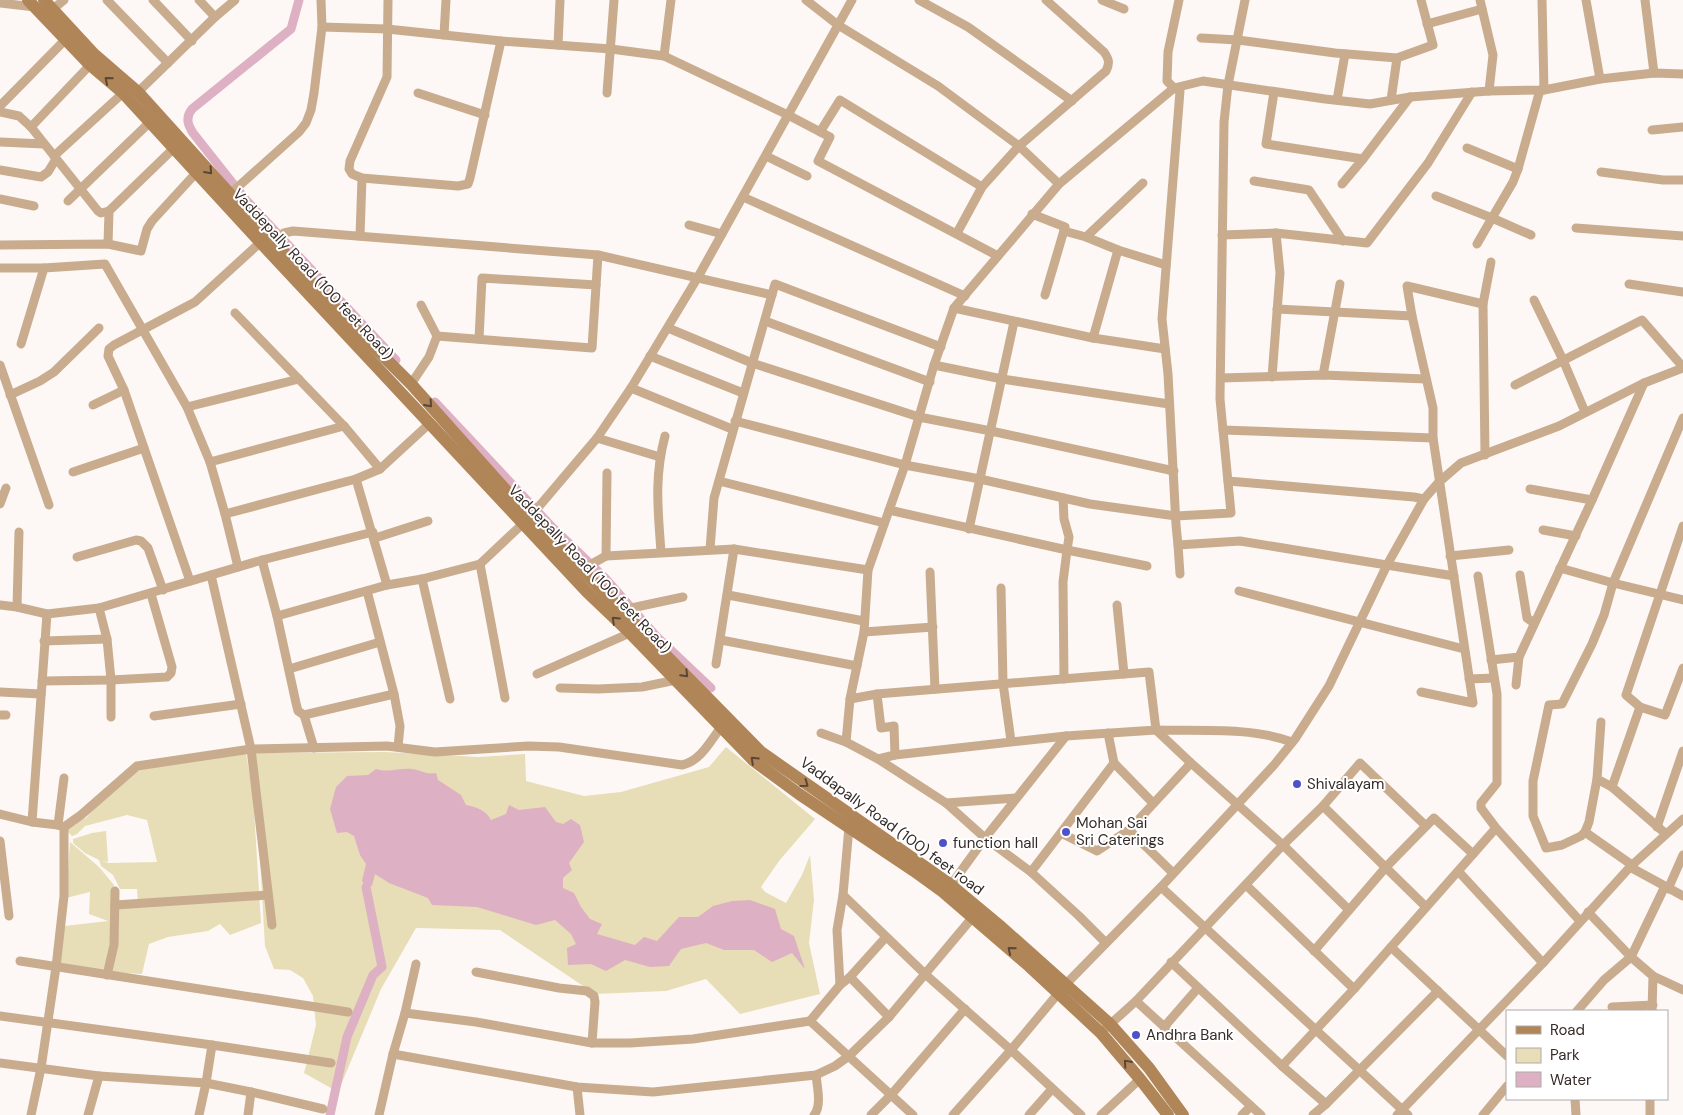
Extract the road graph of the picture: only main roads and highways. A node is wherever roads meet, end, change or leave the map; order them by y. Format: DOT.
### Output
graph roads {
  1 [pos="40,4"];
  2 [pos="155,122"];
  3 [pos="174,143"];
  4 [pos="273,238"];
  5 [pos="532,515"];
  6 [pos="1063,989"];
  7 [pos="1105,1028"];
  8 [pos="1168,1115"];
  9 [pos="1183,1115"];
  2 -- 1 [label="main road, one-way"];
  1 -- 2 [label="main road, Vaddapally Road (100) feet road"];
  2 -- 3 [label="main road, Vaddapally Road (100) feet road"];
  3 -- 4 [label="main road, Vaddapally Road (100) feet road, one-way"];
  3 -- 4 [label="main road, Vaddepally Road (100 feet Road)"];
  4 -- 5 [label="main road, Vaddapally Road (100) feet road, one-way"];
  4 -- 5 [label="main road, Vaddepally Road (100 feet Road)"];
  5 -- 6 [label="main road, Vaddapally Road (100) feet road, one-way"];
  6 -- 5 [label="main road, Vaddepally Road (100 feet Road), one-way"];
  6 -- 7 [label="main road, Vaddapally Road (100) feet road"];
  8 -- 7 [label="main road, one-way"];
  7 -- 9 [label="main road, Vaddapally Road (100) feet road"];
}
